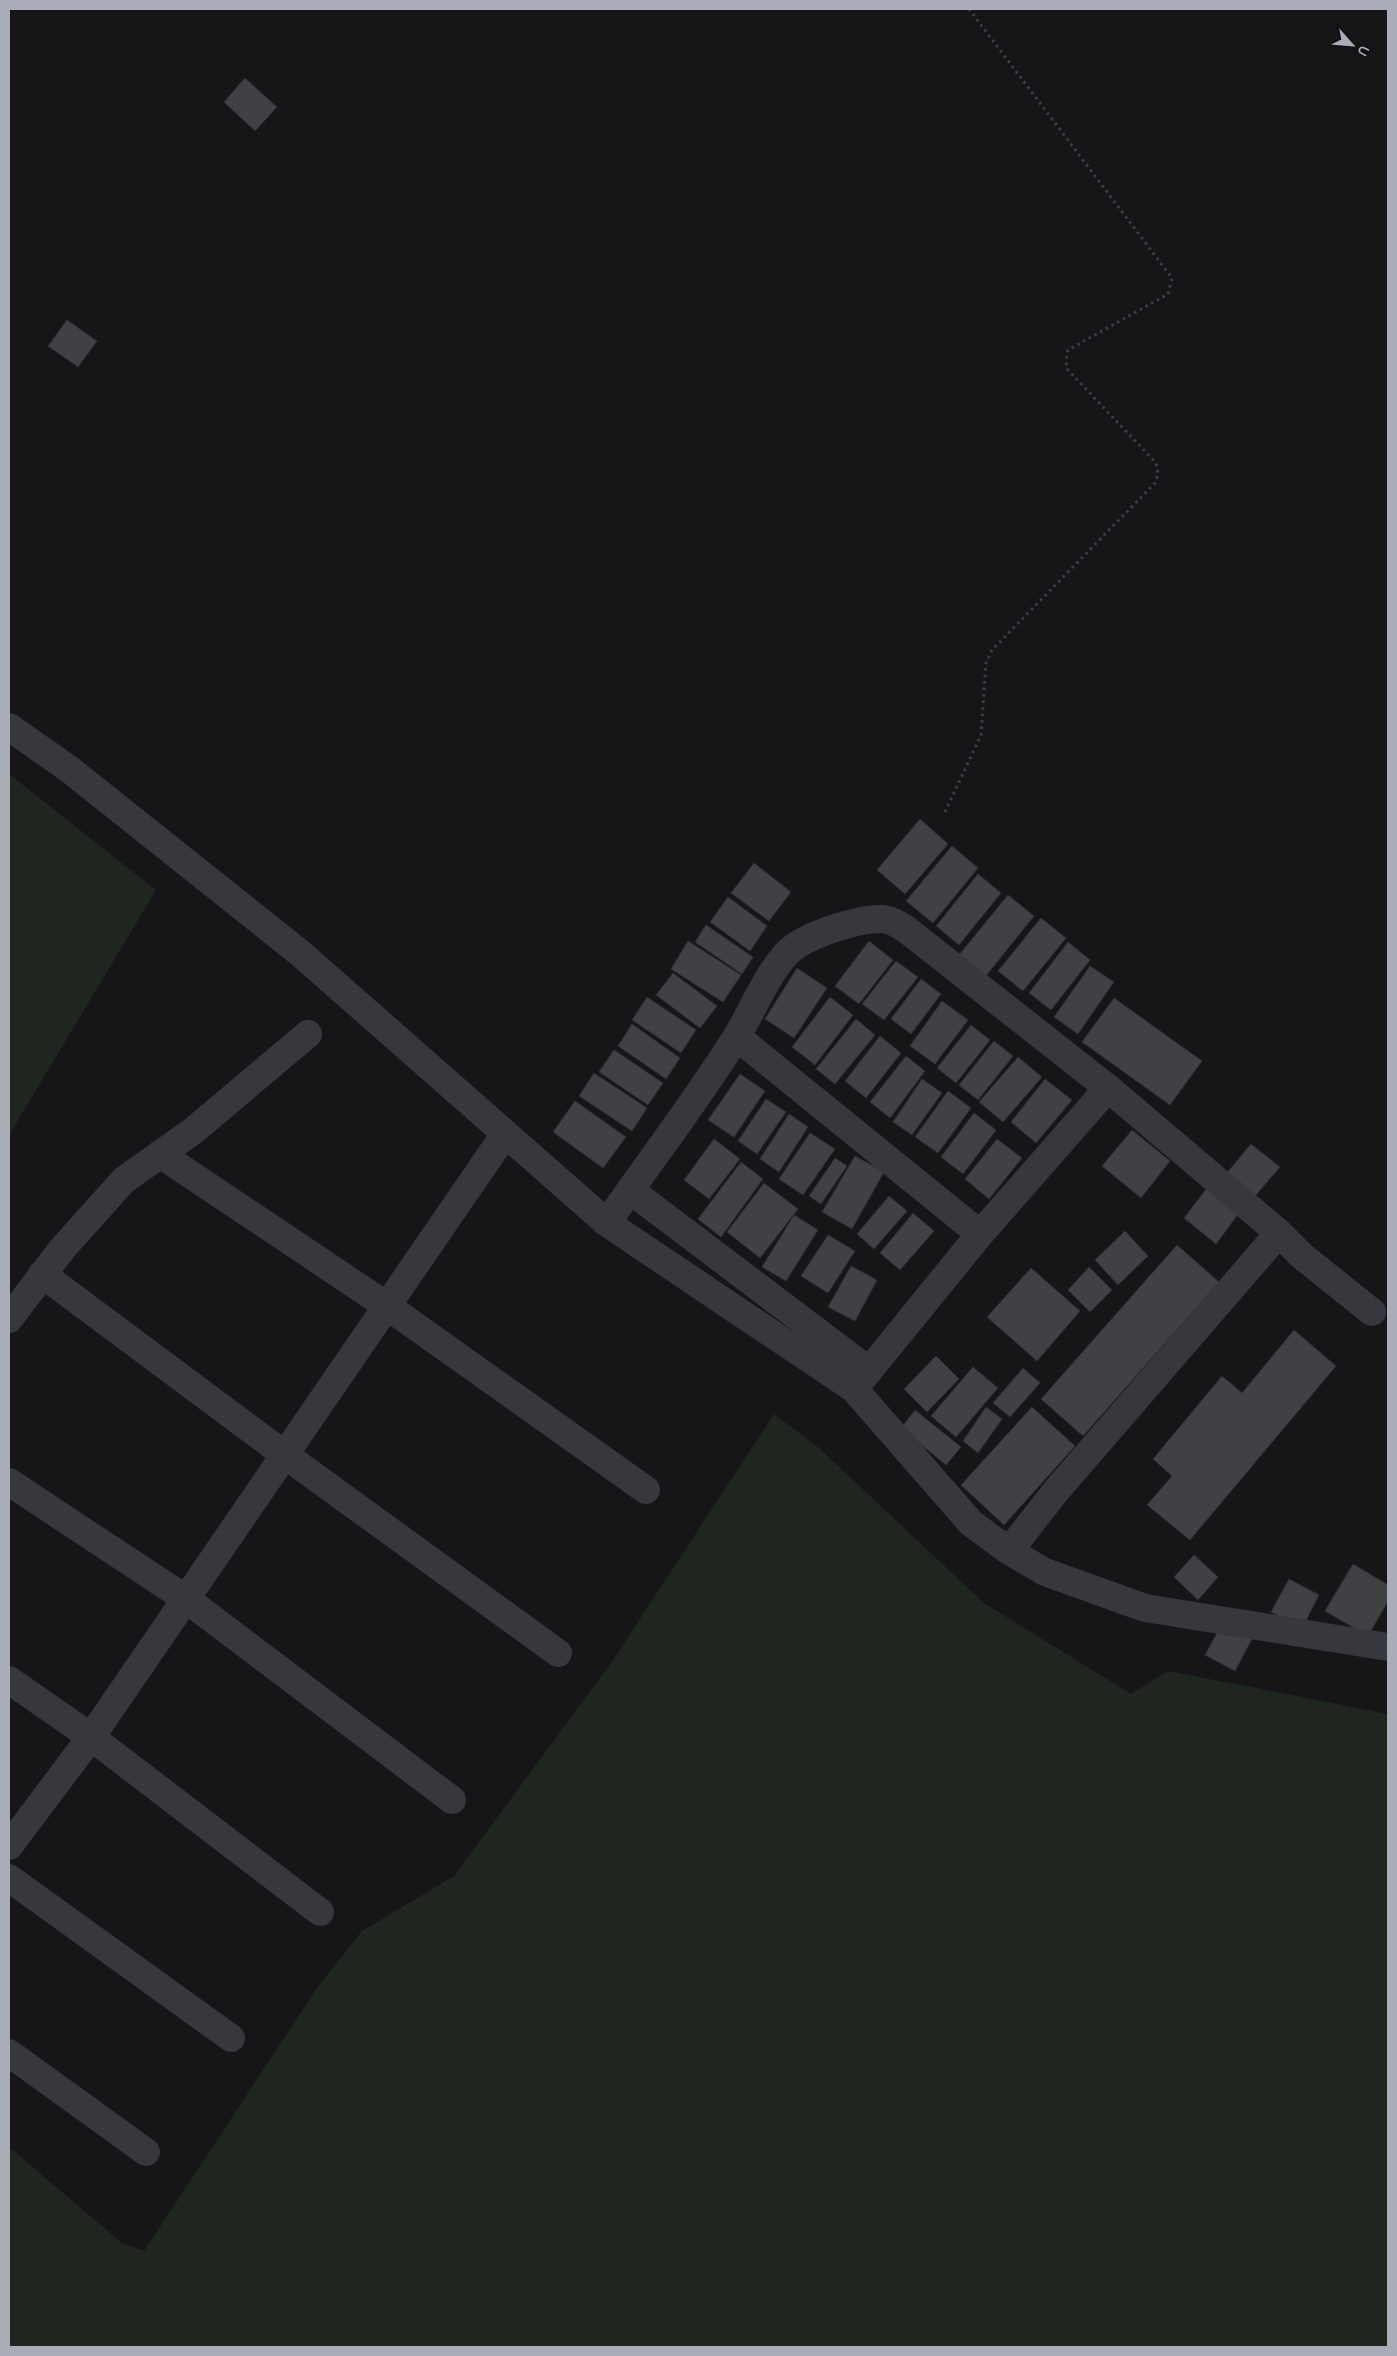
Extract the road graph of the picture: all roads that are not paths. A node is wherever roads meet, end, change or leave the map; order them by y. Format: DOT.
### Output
graph roads {
  1 [pos="9,726"];
  2 [pos="308,1034"];
  3 [pos="737,1037"];
  4 [pos="1108,1088"];
  5 [pos="505,1134"];
  6 [pos="160,1154"];
  7 [pos="630,1190"];
  8 [pos="607,1223"];
  9 [pos="1279,1232"];
  10 [pos="980,1234"];
  11 [pos="42,1274"];
  12 [pos="387,1306"];
  13 [pos="1372,1312"];
  14 [pos="9,1318"];
  15 [pos="861,1380"];
  16 [pos="285,1455"];
  17 [pos="9,1482"];
  18 [pos="646,1490"];
  19 [pos="1009,1551"];
  20 [pos="186,1599"];
  21 [pos="1388,1647"];
  22 [pos="558,1653"];
  23 [pos="9,1680"];
  24 [pos="91,1737"];
  25 [pos="452,1800"];
  26 [pos="9,1846"];
  27 [pos="9,1878"];
  28 [pos="320,1912"];
  29 [pos="231,2038"];
  30 [pos="9,2053"];
  31 [pos="146,2152"];
  1 -- 5 [label="street"];
  2 -- 6 [label="street"];
  3 -- 4 [label="street"];
  3 -- 7 [label="street"];
  3 -- 10 [label="street"];
  4 -- 9 [label="street"];
  4 -- 10 [label="street"];
  5 -- 8 [label="street"];
  5 -- 12 [label="street"];
  6 -- 11 [label="street"];
  6 -- 12 [label="street"];
  7 -- 8 [label="street"];
  7 -- 15 [label="street"];
  8 -- 15 [label="street"];
  9 -- 13 [label="street"];
  9 -- 19 [label="street"];
  10 -- 15 [label="street"];
  11 -- 14 [label="street"];
  11 -- 16 [label="street"];
  12 -- 16 [label="street"];
  12 -- 18 [label="street"];
  15 -- 19 [label="street"];
  16 -- 20 [label="street"];
  16 -- 22 [label="street"];
  17 -- 20 [label="street"];
  19 -- 21 [label="street"];
  20 -- 24 [label="street"];
  20 -- 25 [label="street"];
  23 -- 24 [label="street"];
  24 -- 26 [label="street"];
  24 -- 28 [label="street"];
  27 -- 29 [label="street"];
  30 -- 31 [label="street"];
}
